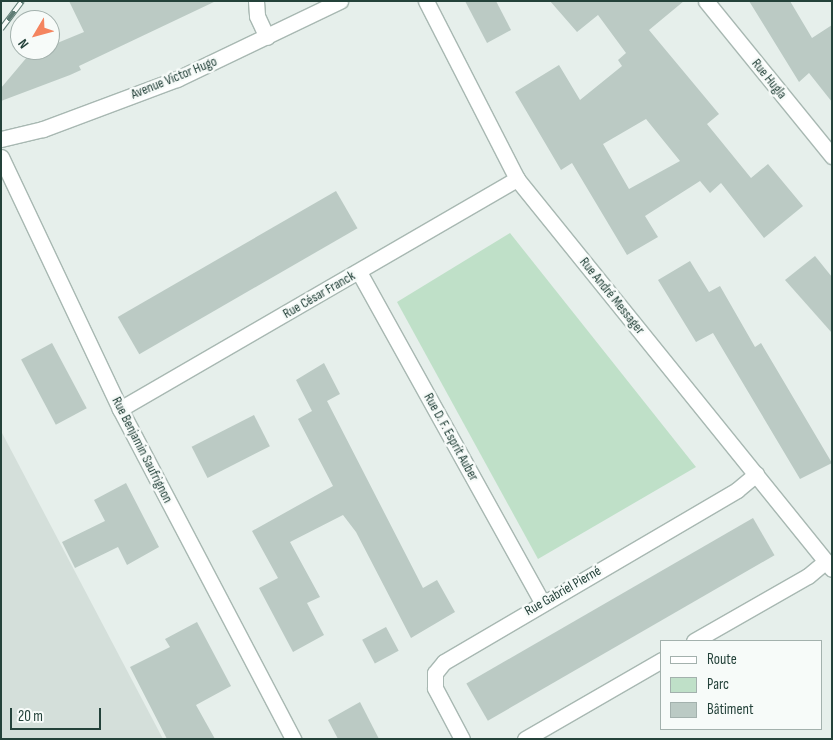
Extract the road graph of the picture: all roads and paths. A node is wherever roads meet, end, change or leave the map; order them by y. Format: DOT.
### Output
graph roads {
  1 [pos="256,1"];
  2 [pos="340,1"];
  3 [pos="426,1"];
  4 [pos="706,1"];
  5 [pos="268,37"];
  6 [pos="1,139"];
  7 [pos="832,156"];
  8 [pos="1,157"];
  9 [pos="517,179"];
  10 [pos="360,272"];
  11 [pos="120,409"];
  12 [pos="756,474"];
  13 [pos="829,565"];
  14 [pos="542,602"];
  15 [pos="696,640"];
  16 [pos="660,661"];
  17 [pos="293,739"];
  18 [pos="462,739"];
  19 [pos="524,739"];
  1 -- 5 [label="street"];
  2 -- 5 [label="street, Avenue Victor Hugo"];
  3 -- 9 [label="street, Rue André Messager"];
  4 -- 7 [label="street, Rue Hugla"];
  5 -- 6 [label="street, Avenue Victor Hugo"];
  8 -- 11 [label="street, Rue Benjamin Saufrignon"];
  9 -- 10 [label="street, Rue César Franck"];
  9 -- 12 [label="street, Rue André Messager"];
  10 -- 11 [label="street, Rue César Franck"];
  10 -- 14 [label="street, Rue D. F. Esprit Auber"];
  11 -- 17 [label="street, Rue Benjamin Saufrignon"];
  12 -- 13 [label="street, Rue André Messager"];
  12 -- 14 [label="street, Rue Gabriel Pierné"];
  13 -- 15 [label="street"];
  14 -- 18 [label="street, Rue Gabriel Pierné"];
  16 -- 19 [label="street"];
}
